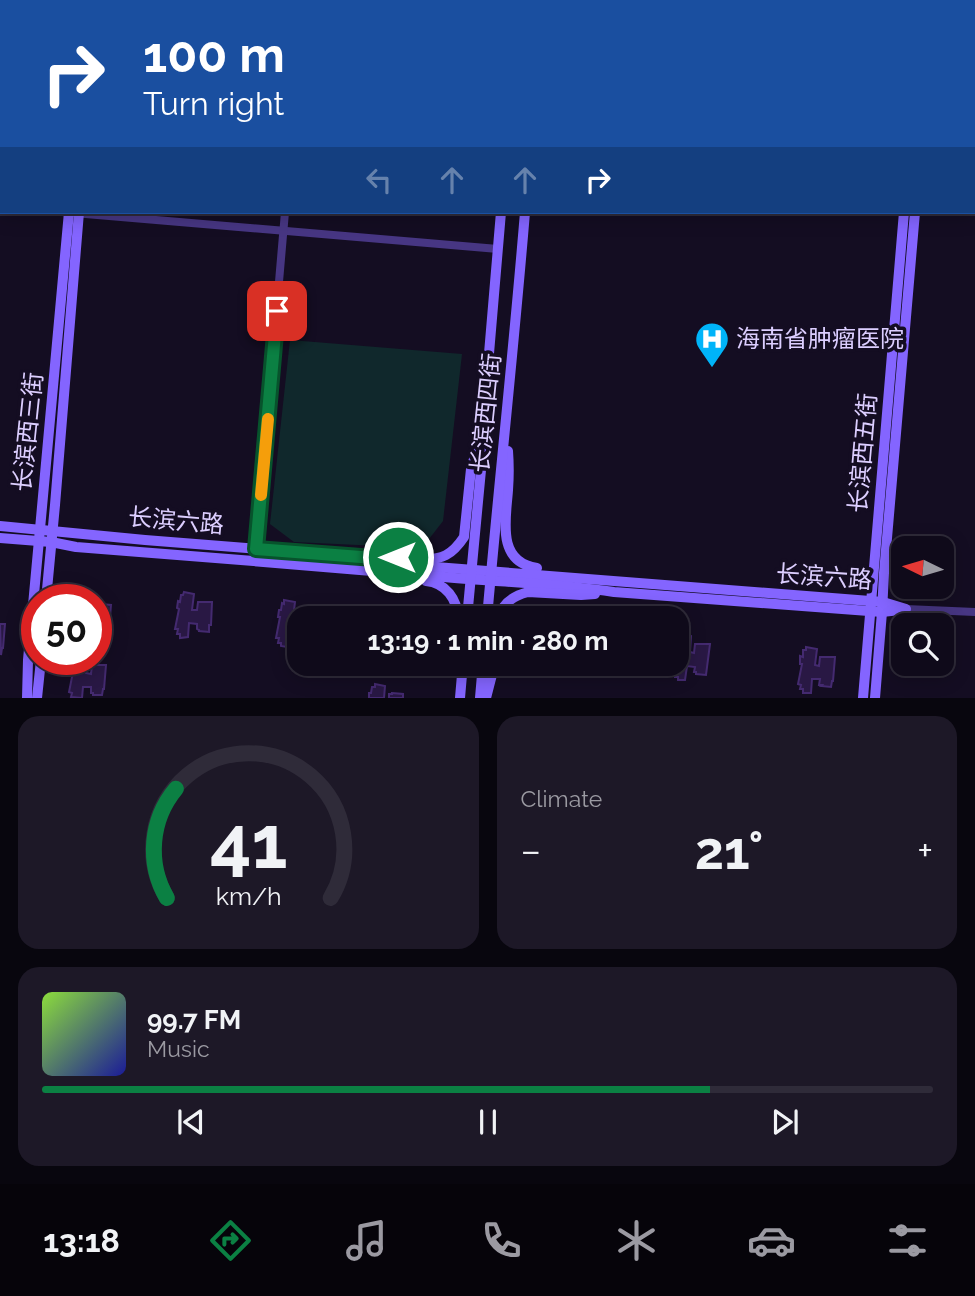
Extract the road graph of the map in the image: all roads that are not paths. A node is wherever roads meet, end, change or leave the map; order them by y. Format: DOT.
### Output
graph roads {
  1 [pos="74,214"];
  2 [pos="96,214"];
  3 [pos="285,214"];
  4 [pos="501,214"];
  5 [pos="525,214"];
  6 [pos="904,214"];
  7 [pos="915,214"];
  8 [pos="284,231"];
  9 [pos="498,249"];
  10 [pos="507,425"];
  11 [pos="482,436"];
  12 [pos="0,527"];
  13 [pos="45,536"];
  14 [pos="0,538"];
  15 [pos="256,549"];
  16 [pos="374,558"];
  17 [pos="372,570"];
  18 [pos="471,574"];
  19 [pos="491,576"];
  20 [pos="46,584"];
  21 [pos="615,587"];
  22 [pos="457,606"];
  23 [pos="468,606"];
  24 [pos="488,606"];
  25 [pos="504,606"];
  26 [pos="877,607"];
  27 [pos="906,609"];
  28 [pos="975,612"];
  29 [pos="39,675"];
  30 [pos="461,676"];
  31 [pos="482,676"];
  32 [pos="492,676"];
  33 [pos="27,698"];
  34 [pos="37,698"];
  35 [pos="460,698"];
  36 [pos="480,698"];
  37 [pos="486,698"];
  38 [pos="863,698"];
  39 [pos="875,698"];
  1 -- 13 [label="main road, 长滨西三街"];
  2 -- 8 [label="street"];
  3 -- 8 [label="street"];
  4 -- 9 [label="main road, 长滨西四街"];
  5 -- 10 [label="main road, 长滨西四街"];
  6 -- 26 [label="main road, 长滨西五街"];
  7 -- 26 [label="main road, 长滨西五街"];
  8 -- 9 [label="street"];
  8 -- 15 [label="street"];
  9 -- 11 [label="main road, 长滨西四街"];
  10 -- 19 [label="main road, 长滨西四街"];
  10 -- 21 [label="main road"];
  11 -- 16 [label="main road"];
  11 -- 18 [label="main road, 长滨西四街"];
  12 -- 13 [label="main road, 长滨六路"];
  13 -- 14 [label="main road, 长滨六路"];
  13 -- 15 [label="main road, 长滨六路"];
  13 -- 17 [label="main road, 长滨六路"];
  13 -- 20 [label="main road, 长滨西三街"];
  13 -- 33 [label="main road, 长滨西三街"];
  15 -- 16 [label="main road, 长滨六路"];
  16 -- 18 [label="main road, 长滨六路"];
  17 -- 18 [label="main road, 长滨六路"];
  17 -- 22 [label="main road"];
  18 -- 19 [label="main road, 长滨六路"];
  18 -- 23 [label="main road, 长滨西四街"];
  19 -- 21 [label="main road, 长滨六路"];
  19 -- 24 [label="main road, 长滨西四街"];
  21 -- 25 [label="main road"];
  21 -- 26 [label="main road, 长滨六路"];
  26 -- 27 [label="main road, 长滨六路"];
  26 -- 38 [label="main road, 长滨西五街"];
  26 -- 39 [label="main road, 长滨西五街"];
  27 -- 28 [label="street"];
  29 -- 34 [label="main road"];
  30 -- 35 [label="main road"];
  31 -- 36 [label="main road"];
  32 -- 37 [label="main road"];
}
